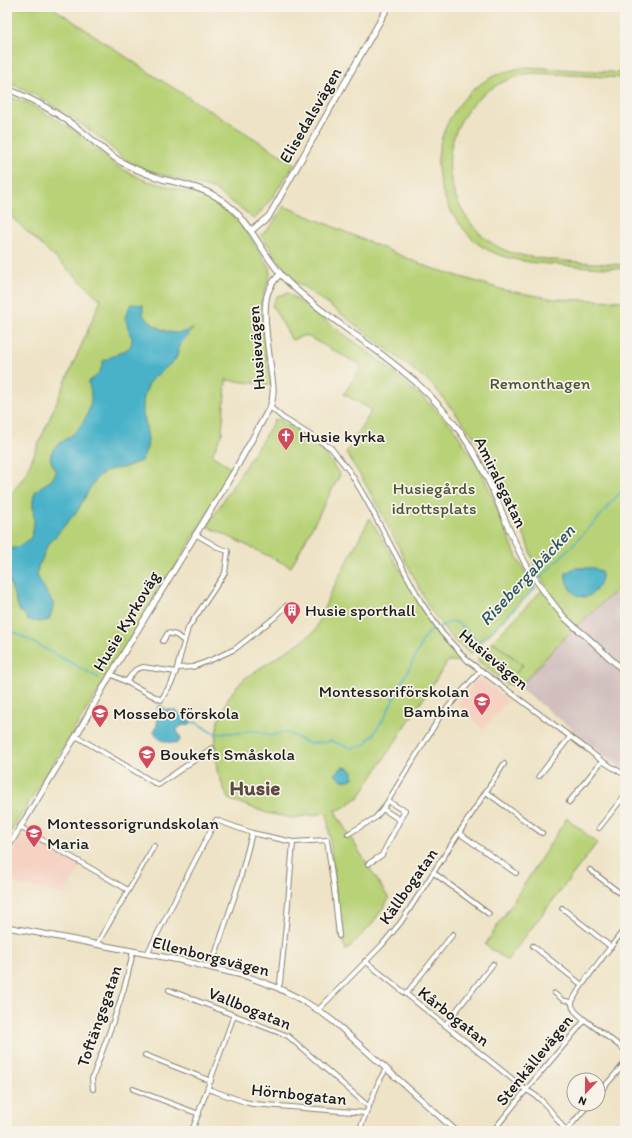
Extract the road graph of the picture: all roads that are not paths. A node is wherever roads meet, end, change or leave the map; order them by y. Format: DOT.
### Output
graph roads {
  1 [pos="388,7"];
  2 [pos="7,89"];
  3 [pos="251,231"];
  4 [pos="280,274"];
  5 [pos="270,407"];
  6 [pos="195,534"];
  7 [pos="286,606"];
  8 [pos="163,641"];
  9 [pos="184,641"];
  10 [pos="177,670"];
  11 [pos="481,670"];
  12 [pos="625,672"];
  13 [pos="111,674"];
  14 [pos="126,682"];
  15 [pos="76,736"];
  16 [pos="570,737"];
  17 [pos="212,748"];
  18 [pos="602,761"];
  19 [pos="504,764"];
  20 [pos="625,775"];
  21 [pos="539,776"];
  22 [pos="486,792"];
  23 [pos="625,795"];
  24 [pos="388,801"];
  25 [pos="569,802"];
  26 [pos="383,809"];
  27 [pos="400,820"];
  28 [pos="20,827"];
  29 [pos="600,828"];
  30 [pos="459,832"];
  31 [pos="252,833"];
  32 [pos="542,833"];
  33 [pos="348,834"];
  34 [pos="293,842"];
  35 [pos="154,846"];
  36 [pos="7,849"];
  37 [pos="368,864"];
  38 [pos="590,870"];
  39 [pos="434,873"];
  40 [pos="516,873"];
  41 [pos="128,890"];
  42 [pos="625,897"];
  43 [pos="562,908"];
  44 [pos="489,914"];
  45 [pos="7,927"];
  46 [pos="625,928"];
  47 [pos="453,934"];
  48 [pos="339,936"];
  49 [pos="97,944"];
  50 [pos="533,946"];
  51 [pos="611,947"];
  52 [pos="133,951"];
  53 [pos="147,954"];
  54 [pos="366,961"];
  55 [pos="493,964"];
  56 [pos="211,967"];
  57 [pos="582,985"];
  58 [pos="278,988"];
  59 [pos="169,990"];
  60 [pos="554,993"];
  61 [pos="406,994"];
  62 [pos="572,1002"];
  63 [pos="318,1010"];
  64 [pos="234,1015"];
  65 [pos="585,1020"];
  66 [pos="445,1025"];
  67 [pos="625,1050"];
  68 [pos="145,1055"];
  69 [pos="625,1063"];
  70 [pos="386,1069"];
  71 [pos="211,1081"];
  72 [pos="606,1085"];
  73 [pos="93,1089"];
  74 [pos="133,1089"];
  75 [pos="208,1089"];
  76 [pos="526,1090"];
  77 [pos="369,1107"];
  78 [pos="582,1112"];
  79 [pos="366,1113"];
  80 [pos="199,1114"];
  81 [pos="192,1131"];
  82 [pos="359,1131"];
  83 [pos="456,1131"];
  84 [pos="493,1131"];
  85 [pos="566,1131"];
  1 -- 3 [label="street, Elisedalsvägen"];
  2 -- 3 [label="street"];
  3 -- 4 [label="street"];
  4 -- 5 [label="street, Husievägen"];
  4 -- 12 [label="street, Amiralsgatan"];
  5 -- 6 [label="street, Husie Kyrkoväg"];
  5 -- 11 [label="street, Husievägen"];
  6 -- 9 [label="street"];
  6 -- 13 [label="street, Husie Kyrkoväg"];
  7 -- 10 [label="street"];
  8 -- 9 [label="street"];
  9 -- 10 [label="street"];
  10 -- 14 [label="street"];
  10 -- 14 [label="street"];
  11 -- 16 [label="street, Husievägen"];
  11 -- 24 [label="street"];
  13 -- 14 [label="street"];
  13 -- 15 [label="street, Husie Kyrkoväg"];
  15 -- 17 [label="street"];
  15 -- 28 [label="street, Husie Kyrkoväg"];
  16 -- 18 [label="street, Husievägen"];
  16 -- 21 [label="street"];
  18 -- 20 [label="street, Husievägen"];
  18 -- 25 [label="street"];
  19 -- 22 [label="street, Källbogatan"];
  22 -- 30 [label="street, Källbogatan"];
  22 -- 32 [label="street"];
  23 -- 29 [label="street"];
  24 -- 26 [label="street"];
  24 -- 27 [label="street"];
  26 -- 27 [label="street"];
  26 -- 33 [label="street"];
  27 -- 37 [label="street"];
  28 -- 36 [label="street, Husie Kyrkoväg"];
  28 -- 41 [label="street"];
  30 -- 39 [label="street, Källbogatan"];
  30 -- 40 [label="street"];
  31 -- 34 [label="street"];
  31 -- 53 [label="street"];
  31 -- 56 [label="street"];
  34 -- 48 [label="street"];
  34 -- 58 [label="street"];
  35 -- 41 [label="street"];
  38 -- 42 [label="street"];
  39 -- 44 [label="street"];
  39 -- 54 [label="street, Källbogatan"];
  41 -- 49 [label="street"];
  43 -- 51 [label="street"];
  45 -- 49 [label="street, Ellenborgsvägen"];
  46 -- 51 [label="street, Stenkällevägen"];
  47 -- 61 [label="street"];
  49 -- 52 [label="street, Ellenborgsvägen"];
  50 -- 57 [label="street"];
  51 -- 57 [label="street, Stenkällevägen"];
  52 -- 53 [label="street, Ellenborgsvägen"];
  52 -- 73 [label="street, Toftängsgatan"];
  53 -- 56 [label="street, Ellenborgsvägen"];
  54 -- 61 [label="street, Kårbogatan"];
  54 -- 63 [label="street, Källbogatan"];
  55 -- 66 [label="street"];
  56 -- 58 [label="street, Ellenborgsvägen"];
  57 -- 62 [label="street, Stenkällevägen"];
  58 -- 63 [label="street, Ellenborgsvägen"];
  59 -- 64 [label="street, Vallbogatan"];
  60 -- 62 [label="street"];
  61 -- 66 [label="street, Kårbogatan"];
  62 -- 65 [label="street, Stenkällevägen"];
  63 -- 70 [label="street, Ellenborgsvägen"];
  64 -- 71 [label="street"];
  64 -- 77 [label="street, Vallbogatan"];
  65 -- 67 [label="street"];
  65 -- 76 [label="street, Stenkällevägen"];
  66 -- 76 [label="street, Kårbogatan"];
  68 -- 71 [label="street"];
  69 -- 72 [label="street"];
  70 -- 77 [label="street"];
  70 -- 83 [label="street, Ellenborgsvägen"];
  71 -- 75 [label="street"];
  74 -- 80 [label="street"];
  75 -- 79 [label="street, Hörnbogatan"];
  75 -- 80 [label="street"];
  76 -- 84 [label="street, Stenkällevägen"];
  76 -- 85 [label="street, Kårbogatan"];
  77 -- 79 [label="street"];
  78 -- 85 [label="street"];
  79 -- 82 [label="street"];
  80 -- 81 [label="street"];
}
